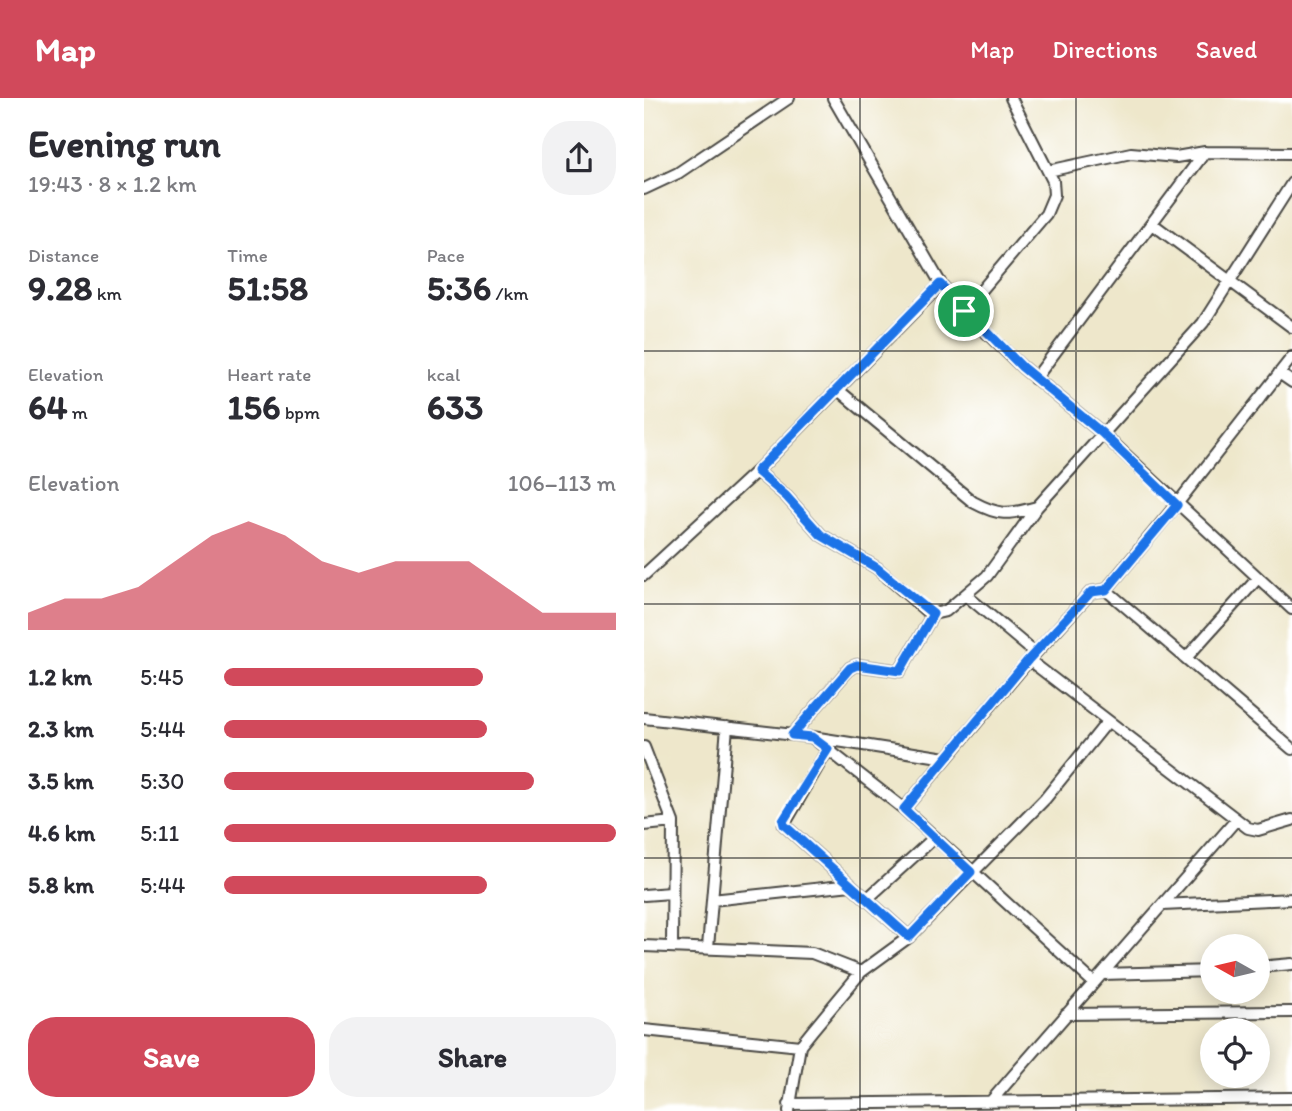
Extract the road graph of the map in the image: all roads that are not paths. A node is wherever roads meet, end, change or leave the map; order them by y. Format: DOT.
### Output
graph roads {
  1 [pos="789,98"];
  2 [pos="833,98"];
  3 [pos="1011,98"];
  4 [pos="1205,152"];
  5 [pos="1292,153"];
  6 [pos="1048,171"];
  7 [pos="1292,183"];
  8 [pos="644,189"];
  9 [pos="1154,225"];
  10 [pos="1230,282"];
  11 [pos="940,284"];
  12 [pos="964,311"];
  13 [pos="1292,327"];
  14 [pos="1292,356"];
  15 [pos="1279,373"];
  16 [pos="1035,379"];
  17 [pos="1292,382"];
  18 [pos="837,389"];
  19 [pos="1102,433"];
  20 [pos="757,471"];
  21 [pos="1177,505"];
  22 [pos="1037,507"];
  23 [pos="644,575"];
  24 [pos="1258,578"];
  25 [pos="1106,590"];
  26 [pos="967,596"];
  27 [pos="1292,609"];
  28 [pos="933,614"];
  29 [pos="1032,656"];
  30 [pos="1187,657"];
  31 [pos="644,718"];
  32 [pos="1108,721"];
  33 [pos="727,727"];
  34 [pos="792,735"];
  35 [pos="812,737"];
  36 [pos="644,747"];
  37 [pos="828,749"];
  38 [pos="1292,749"];
  39 [pos="946,758"];
  40 [pos="647,760"];
  41 [pos="904,809"];
  42 [pos="1236,820"];
  43 [pos="1292,820"];
  44 [pos="673,821"];
  45 [pos="644,825"];
  46 [pos="935,837"];
  47 [pos="971,872"];
  48 [pos="851,885"];
  49 [pos="671,893"];
  50 [pos="644,895"];
  51 [pos="867,899"];
  52 [pos="1292,899"];
  53 [pos="712,901"];
  54 [pos="1162,905"];
  55 [pos="909,937"];
  56 [pos="673,945"];
  57 [pos="644,946"];
  58 [pos="708,947"];
  59 [pos="1292,964"];
  60 [pos="1270,966"];
  61 [pos="1200,971"];
  62 [pos="861,972"];
  63 [pos="1102,974"];
  64 [pos="1094,983"];
  65 [pos="1292,1012"];
  66 [pos="1066,1014"];
  67 [pos="644,1030"];
  68 [pos="800,1046"];
  69 [pos="1292,1098"];
  70 [pos="992,1100"];
  71 [pos="1065,1106"];
  72 [pos="789,1108"];
  1 -- 8 [label="street"];
  2 -- 11 [label="street"];
  3 -- 6 [label="street"];
  4 -- 5 [label="street"];
  4 -- 6 [label="street"];
  4 -- 9 [label="street"];
  6 -- 12 [label="street"];
  7 -- 10 [label="street"];
  9 -- 10 [label="street"];
  9 -- 16 [label="street"];
  10 -- 13 [label="street"];
  10 -- 19 [label="street"];
  11 -- 12 [label="street"];
  11 -- 18 [label="street"];
  12 -- 16 [label="street"];
  14 -- 15 [label="street"];
  15 -- 17 [label="street"];
  15 -- 21 [label="street"];
  16 -- 19 [label="street"];
  18 -- 20 [label="street"];
  18 -- 22 [label="street"];
  19 -- 21 [label="street"];
  19 -- 22 [label="street"];
  20 -- 23 [label="street"];
  20 -- 28 [label="street"];
  21 -- 24 [label="street"];
  21 -- 25 [label="street"];
  22 -- 26 [label="street"];
  24 -- 27 [label="street"];
  24 -- 30 [label="street"];
  25 -- 29 [label="street"];
  25 -- 30 [label="street"];
  26 -- 28 [label="street"];
  26 -- 29 [label="street"];
  28 -- 34 [label="street"];
  29 -- 32 [label="street"];
  29 -- 39 [label="street"];
  30 -- 38 [label="street"];
  31 -- 33 [label="street"];
  32 -- 42 [label="street"];
  32 -- 47 [label="street"];
  33 -- 34 [label="street"];
  33 -- 53 [label="street"];
  34 -- 35 [label="street"];
  35 -- 37 [label="street"];
  35 -- 39 [label="street"];
  36 -- 40 [label="street"];
  37 -- 41 [label="street"];
  37 -- 48 [label="street"];
  39 -- 41 [label="street"];
  40 -- 44 [label="street"];
  41 -- 46 [label="street"];
  42 -- 43 [label="street"];
  42 -- 54 [label="street"];
  44 -- 45 [label="street"];
  44 -- 49 [label="street"];
  46 -- 47 [label="street"];
  46 -- 51 [label="street"];
  47 -- 55 [label="street"];
  47 -- 64 [label="street"];
  48 -- 51 [label="street"];
  48 -- 53 [label="street"];
  49 -- 50 [label="street"];
  49 -- 56 [label="street"];
  51 -- 55 [label="street"];
  52 -- 54 [label="street"];
  53 -- 58 [label="street"];
  54 -- 63 [label="street"];
  55 -- 62 [label="street"];
  56 -- 57 [label="street"];
  56 -- 58 [label="street"];
  58 -- 62 [label="street"];
  59 -- 60 [label="street"];
  61 -- 63 [label="street"];
  62 -- 68 [label="street"];
  63 -- 64 [label="street"];
  64 -- 66 [label="street"];
  65 -- 66 [label="street"];
  66 -- 70 [label="street"];
  67 -- 68 [label="street"];
  68 -- 72 [label="street"];
  69 -- 71 [label="street"];
  70 -- 71 [label="street"];
  70 -- 72 [label="street"];
}
